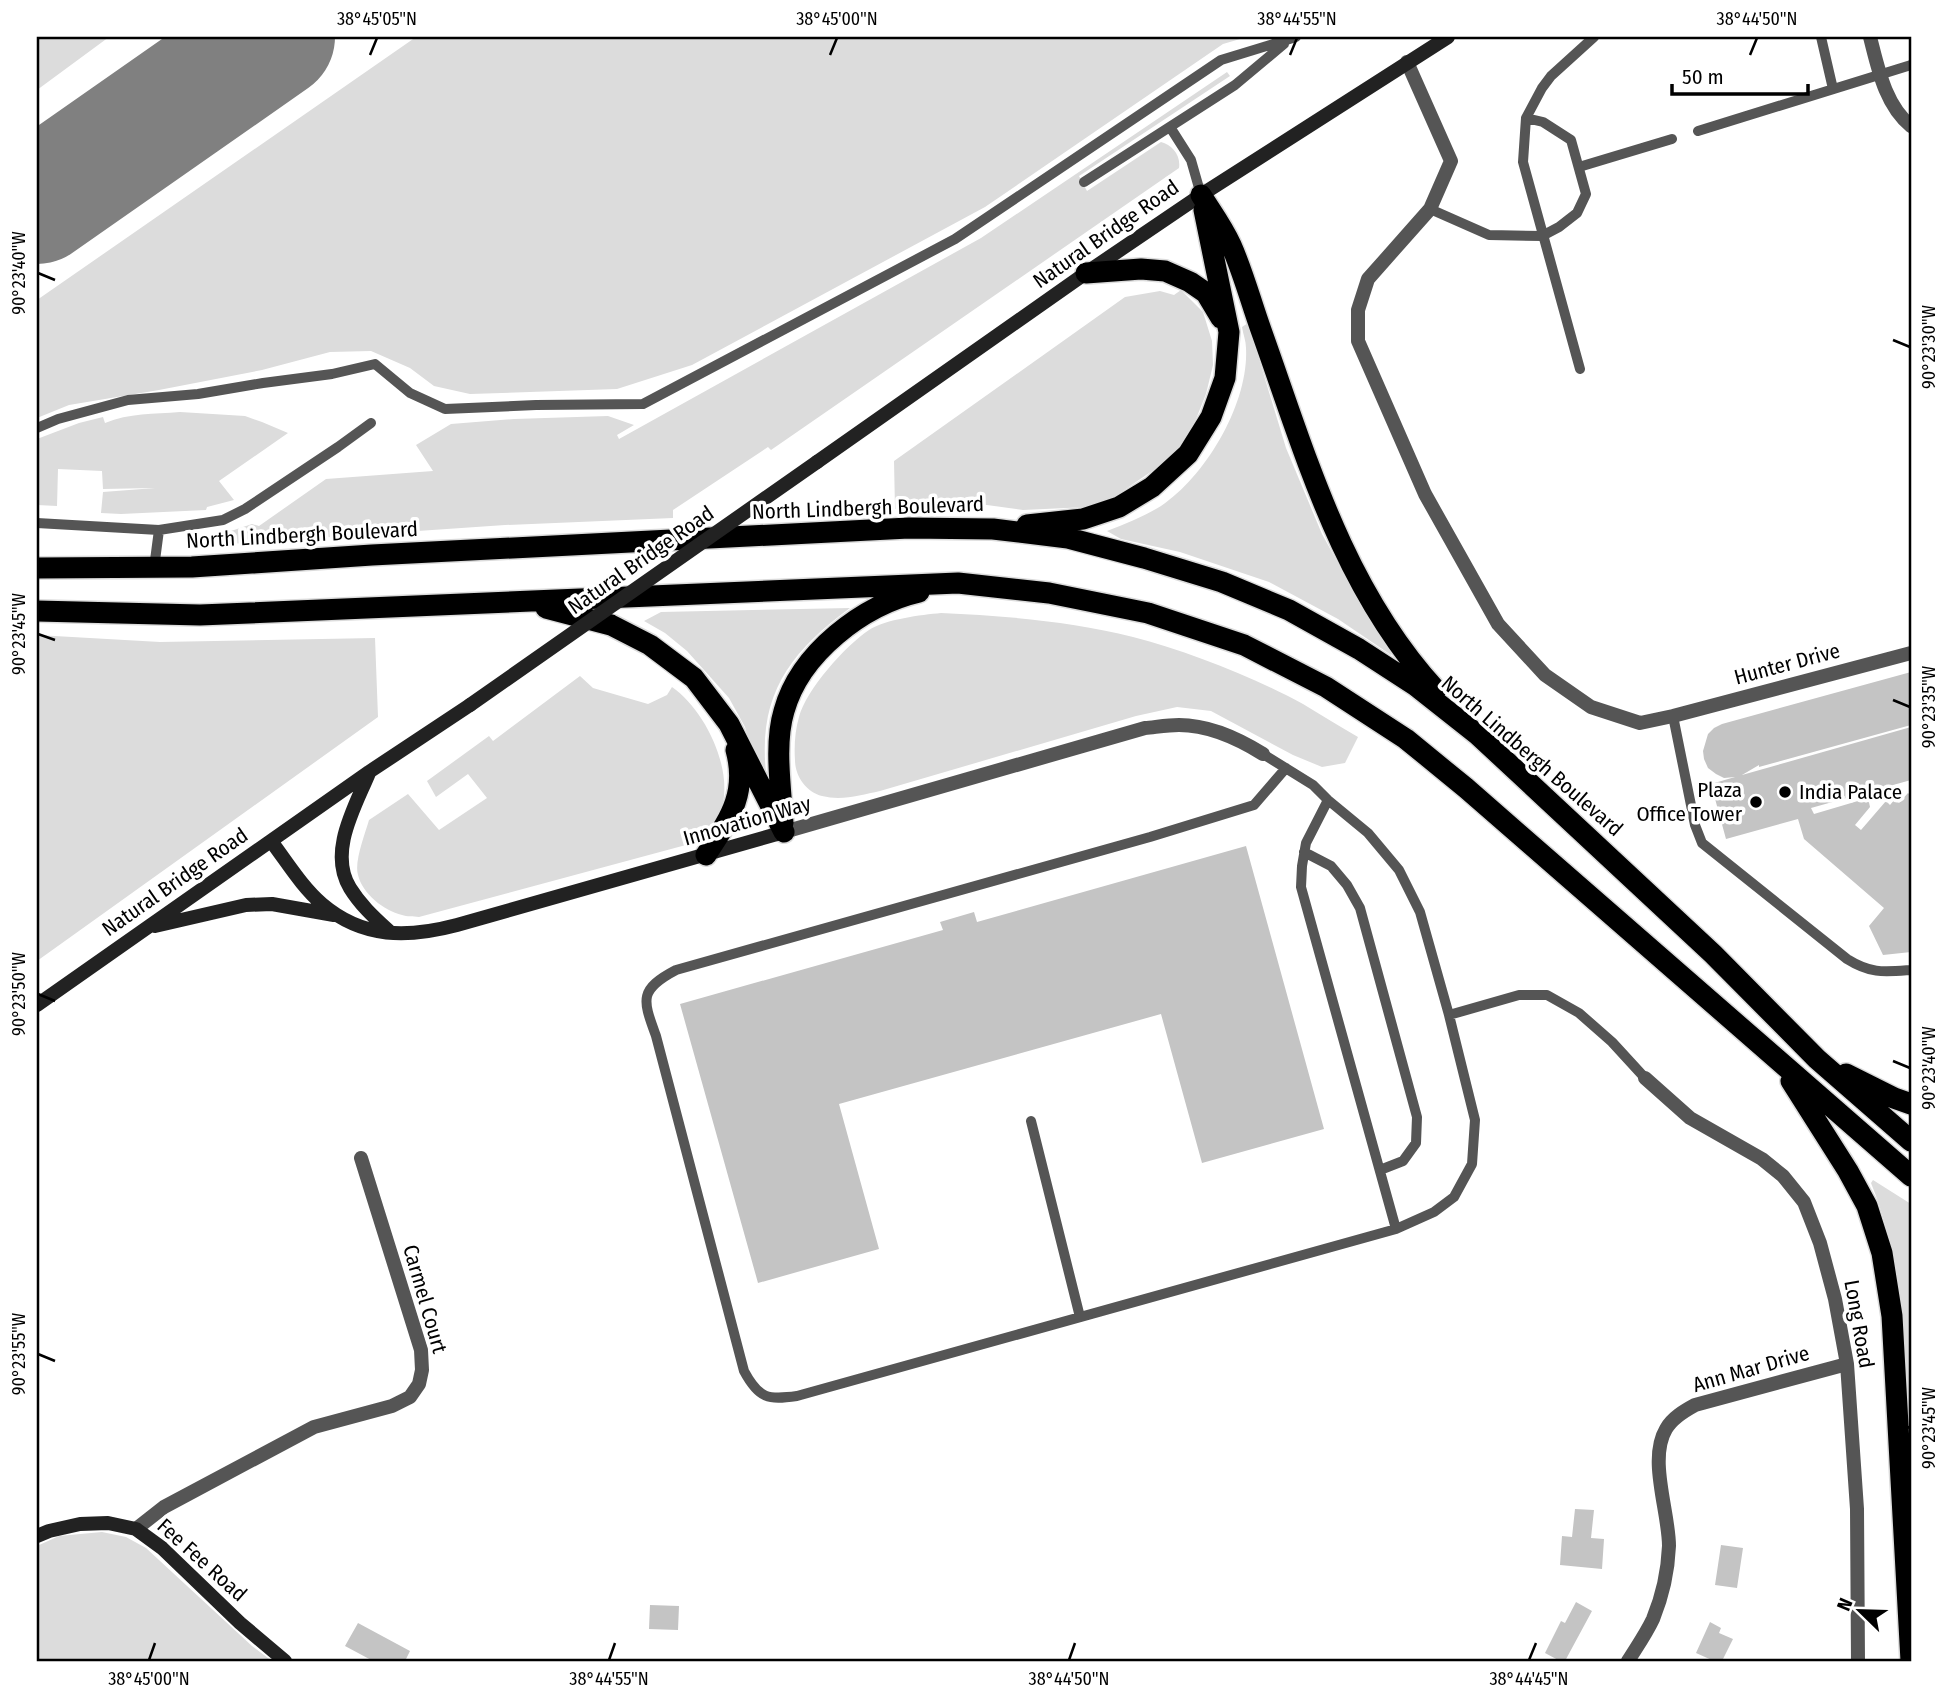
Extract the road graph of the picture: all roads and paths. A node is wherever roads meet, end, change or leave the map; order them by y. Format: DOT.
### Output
graph roads {
  1 [pos="1448,37"];
  2 [pos="1594,37"];
  3 [pos="1821,37"];
  4 [pos="1870,37"];
  5 [pos="1293,38"];
  6 [pos="1408,62"];
  7 [pos="1911,65"];
  8 [pos="1881,75"];
  9 [pos="1833,89"];
  10 [pos="1526,118"];
  11 [pos="1911,126"];
  12 [pos="1170,127"];
  13 [pos="1698,131"];
  14 [pos="1672,139"];
  15 [pos="1579,167"];
  16 [pos="1084,182"];
  17 [pos="1201,195"];
  18 [pos="1430,209"];
  19 [pos="1542,236"];
  20 [pos="1086,273"];
  21 [pos="1229,332"];
  22 [pos="1580,369"];
  23 [pos="370,424"];
  24 [pos="37,428"];
  25 [pos="37,523"];
  26 [pos="993,529"];
  27 [pos="159,530"];
  28 [pos="37,568"];
  29 [pos="154,568"];
  30 [pos="958,583"];
  31 [pos="516,601"];
  32 [pos="37,611"];
  33 [pos="1911,653"];
  34 [pos="1673,716"];
  35 [pos="729,724"];
  36 [pos="1478,735"];
  37 [pos="1263,754"];
  38 [pos="1286,768"];
  39 [pos="369,772"];
  40 [pos="1328,800"];
  41 [pos="784,832"];
  42 [pos="271,841"];
  43 [pos="1304,852"];
  44 [pos="706,855"];
  45 [pos="339,916"];
  46 [pos="146,928"];
  47 [pos="392,934"];
  48 [pos="1911,970"];
  49 [pos="37,1005"];
  50 [pos="1449,1015"];
  51 [pos="1817,1059"];
  52 [pos="1778,1062"];
  53 [pos="1645,1078"];
  54 [pos="1911,1104"];
  55 [pos="1031,1121"];
  56 [pos="1911,1141"];
  57 [pos="361,1158"];
  58 [pos="1380,1170"];
  59 [pos="1911,1176"];
  60 [pos="1396,1229"];
  61 [pos="1080,1317"];
  62 [pos="1846,1364"];
  63 [pos="136,1529"];
  64 [pos="37,1536"];
  65 [pos="285,1661"];
  66 [pos="1628,1661"];
  67 [pos="1858,1661"];
  68 [pos="1911,1661"];
  1 -- 6 [label="main road, Natural Bridge Road"];
  2 -- 10 [label="lane"];
  3 -- 9 [label="lane"];
  4 -- 8 [label="street"];
  5 -- 12 [label="lane"];
  5 -- 24 [label="lane"];
  6 -- 17 [label="main road, Natural Bridge Road"];
  6 -- 18 [label="street, Hunter Drive"];
  7 -- 8 [label="lane"];
  8 -- 9 [label="lane"];
  8 -- 11 [label="street"];
  9 -- 13 [label="lane"];
  10 -- 15 [label="lane"];
  10 -- 19 [label="lane"];
  12 -- 16 [label="lane"];
  12 -- 17 [label="lane"];
  14 -- 15 [label="lane"];
  15 -- 19 [label="lane"];
  17 -- 20 [label="main road, Natural Bridge Road"];
  17 -- 21 [label="highway"];
  17 -- 36 [label="highway"];
  18 -- 19 [label="lane"];
  18 -- 34 [label="street, Hunter Drive"];
  19 -- 22 [label="lane"];
  20 -- 21 [label="highway"];
  20 -- 39 [label="main road, Natural Bridge Road, bridge"];
  21 -- 26 [label="highway"];
  23 -- 27 [label="lane"];
  25 -- 27 [label="lane"];
  26 -- 29 [label="highway, North Lindbergh Boulevard"];
  26 -- 36 [label="highway, North Lindbergh Boulevard"];
  27 -- 29 [label="lane"];
  28 -- 29 [label="highway, North Lindbergh Boulevard"];
  30 -- 31 [label="highway"];
  30 -- 41 [label="highway"];
  30 -- 52 [label="highway"];
  31 -- 32 [label="highway"];
  31 -- 35 [label="highway"];
  33 -- 34 [label="street, Hunter Drive"];
  34 -- 48 [label="lane"];
  35 -- 41 [label="highway"];
  35 -- 44 [label="highway"];
  36 -- 51 [label="highway, North Lindbergh Boulevard"];
  37 -- 38 [label="lane"];
  37 -- 41 [label="street, Innovation Way"];
  38 -- 40 [label="lane"];
  38 -- 61 [label="lane"];
  39 -- 42 [label="main road, Natural Bridge Road"];
  39 -- 47 [label="main road"];
  40 -- 43 [label="lane"];
  40 -- 50 [label="lane"];
  41 -- 44 [label="main road, Innovation Way"];
  42 -- 45 [label="main road, Innovation Way"];
  42 -- 46 [label="main road, Natural Bridge Road"];
  43 -- 58 [label="lane"];
  43 -- 58 [label="lane"];
  44 -- 47 [label="main road, Innovation Way"];
  45 -- 46 [label="main road"];
  45 -- 47 [label="main road, Innovation Way"];
  46 -- 49 [label="main road, Natural Bridge Road"];
  50 -- 53 [label="lane"];
  50 -- 60 [label="lane"];
  51 -- 54 [label="highway"];
  51 -- 56 [label="highway, North Lindbergh Boulevard"];
  52 -- 59 [label="highway"];
  52 -- 68 [label="highway"];
  53 -- 62 [label="street, Long Road"];
  55 -- 61 [label="lane"];
  57 -- 63 [label="street, Carmel Court"];
  58 -- 60 [label="lane"];
  60 -- 61 [label="lane"];
  62 -- 66 [label="street, Ann Mar Drive"];
  62 -- 67 [label="street, Long Road"];
  63 -- 64 [label="main road, Fee Fee Road"];
  63 -- 65 [label="main road, Fee Fee Road"];
}
